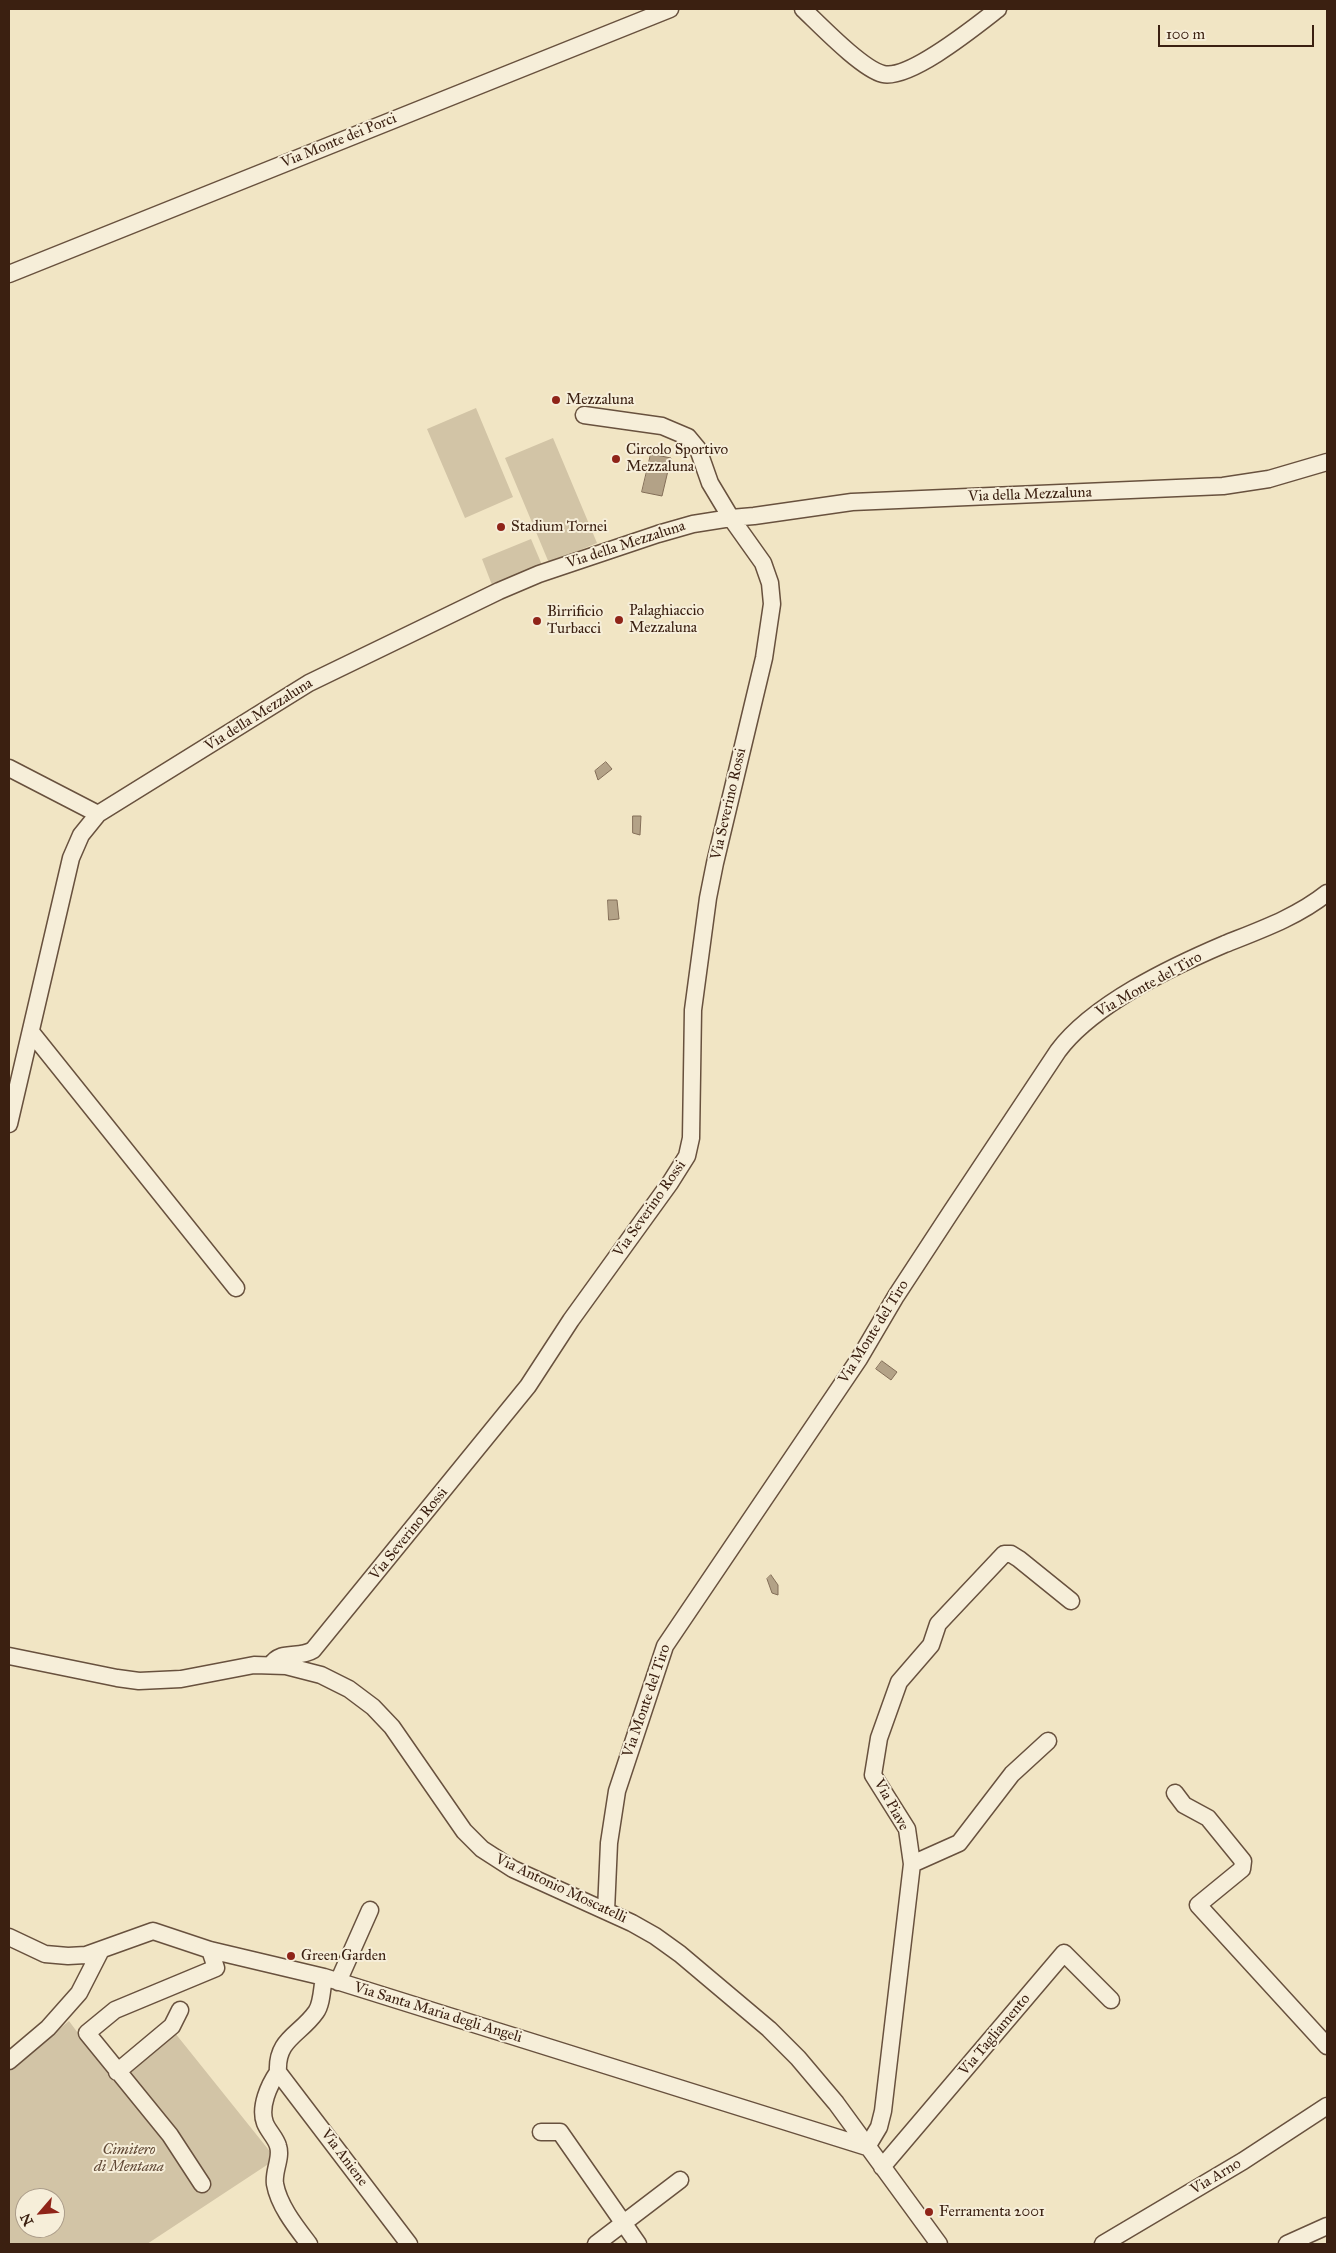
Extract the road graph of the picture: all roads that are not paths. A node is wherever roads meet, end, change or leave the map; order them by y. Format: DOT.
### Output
graph roads {
  1 [pos="670,9"];
  2 [pos="803,9"];
  3 [pos="998,9"];
  4 [pos="9,274"];
  5 [pos="584,415"];
  6 [pos="1327,462"];
  7 [pos="731,518"];
  8 [pos="9,768"];
  9 [pos="98,814"];
  10 [pos="1327,893"];
  11 [pos="31,1032"];
  12 [pos="9,1124"];
  13 [pos="236,1288"];
  14 [pos="1071,1601"];
  15 [pos="9,1656"];
  16 [pos="272,1664"];
  17 [pos="1048,1741"];
  18 [pos="1175,1793"];
  19 [pos="912,1864"];
  20 [pos="370,1910"];
  21 [pos="606,1911"];
  22 [pos="9,1937"];
  23 [pos="101,1950"];
  24 [pos="210,1950"];
  25 [pos="332,1980"];
  26 [pos="1111,2000"];
  27 [pos="180,2010"];
  28 [pos="1327,2046"];
  29 [pos="9,2061"];
  30 [pos="117,2072"];
  31 [pos="278,2072"];
  32 [pos="1327,2106"];
  33 [pos="541,2132"];
  34 [pos="867,2147"];
  35 [pos="882,2167"];
  36 [pos="680,2180"];
  37 [pos="202,2184"];
  38 [pos="622,2224"];
  39 [pos="1325,2231"];
  40 [pos="934,2242"];
  41 [pos="309,2244"];
  42 [pos="409,2244"];
  43 [pos="596,2244"];
  44 [pos="638,2244"];
  45 [pos="1103,2244"];
  46 [pos="1287,2244"];
  1 -- 4 [label="street, Via Monte dei Porci"];
  2 -- 3 [label="street"];
  5 -- 7 [label="street"];
  6 -- 7 [label="street, Via della Mezzaluna"];
  7 -- 9 [label="street, Via della Mezzaluna"];
  7 -- 16 [label="street, Via Severino Rossi"];
  8 -- 9 [label="street"];
  9 -- 11 [label="street, Via della Mezzaluna"];
  10 -- 21 [label="street, Via Monte del Tiro"];
  11 -- 12 [label="street, Via della Mezzaluna"];
  11 -- 13 [label="street"];
  14 -- 19 [label="street, Via Piave"];
  15 -- 16 [label="street, Via Antonio Moscatelli"];
  16 -- 21 [label="street, Via Antonio Moscatelli"];
  17 -- 19 [label="street"];
  18 -- 28 [label="street"];
  19 -- 34 [label="street, Via Piave"];
  20 -- 25 [label="street"];
  21 -- 34 [label="street, Via Antonio Moscatelli"];
  22 -- 23 [label="street, Via Santa Maria degli Angeli"];
  23 -- 24 [label="street, Via Santa Maria degli Angeli"];
  23 -- 29 [label="street"];
  24 -- 25 [label="street, Via Santa Maria degli Angeli"];
  24 -- 30 [label="street"];
  25 -- 31 [label="street"];
  25 -- 34 [label="street, Via Santa Maria degli Angeli"];
  26 -- 35 [label="street, Via Tagliamento"];
  27 -- 30 [label="street"];
  30 -- 37 [label="street"];
  31 -- 41 [label="street"];
  31 -- 42 [label="street, Via Aniene"];
  32 -- 45 [label="street, Via Arno"];
  33 -- 38 [label="street"];
  34 -- 35 [label="street, Via Antonio Moscatelli"];
  35 -- 40 [label="street, Via Antonio Moscatelli"];
  36 -- 38 [label="street"];
  38 -- 43 [label="street"];
  38 -- 44 [label="street"];
  39 -- 46 [label="street"];
}
